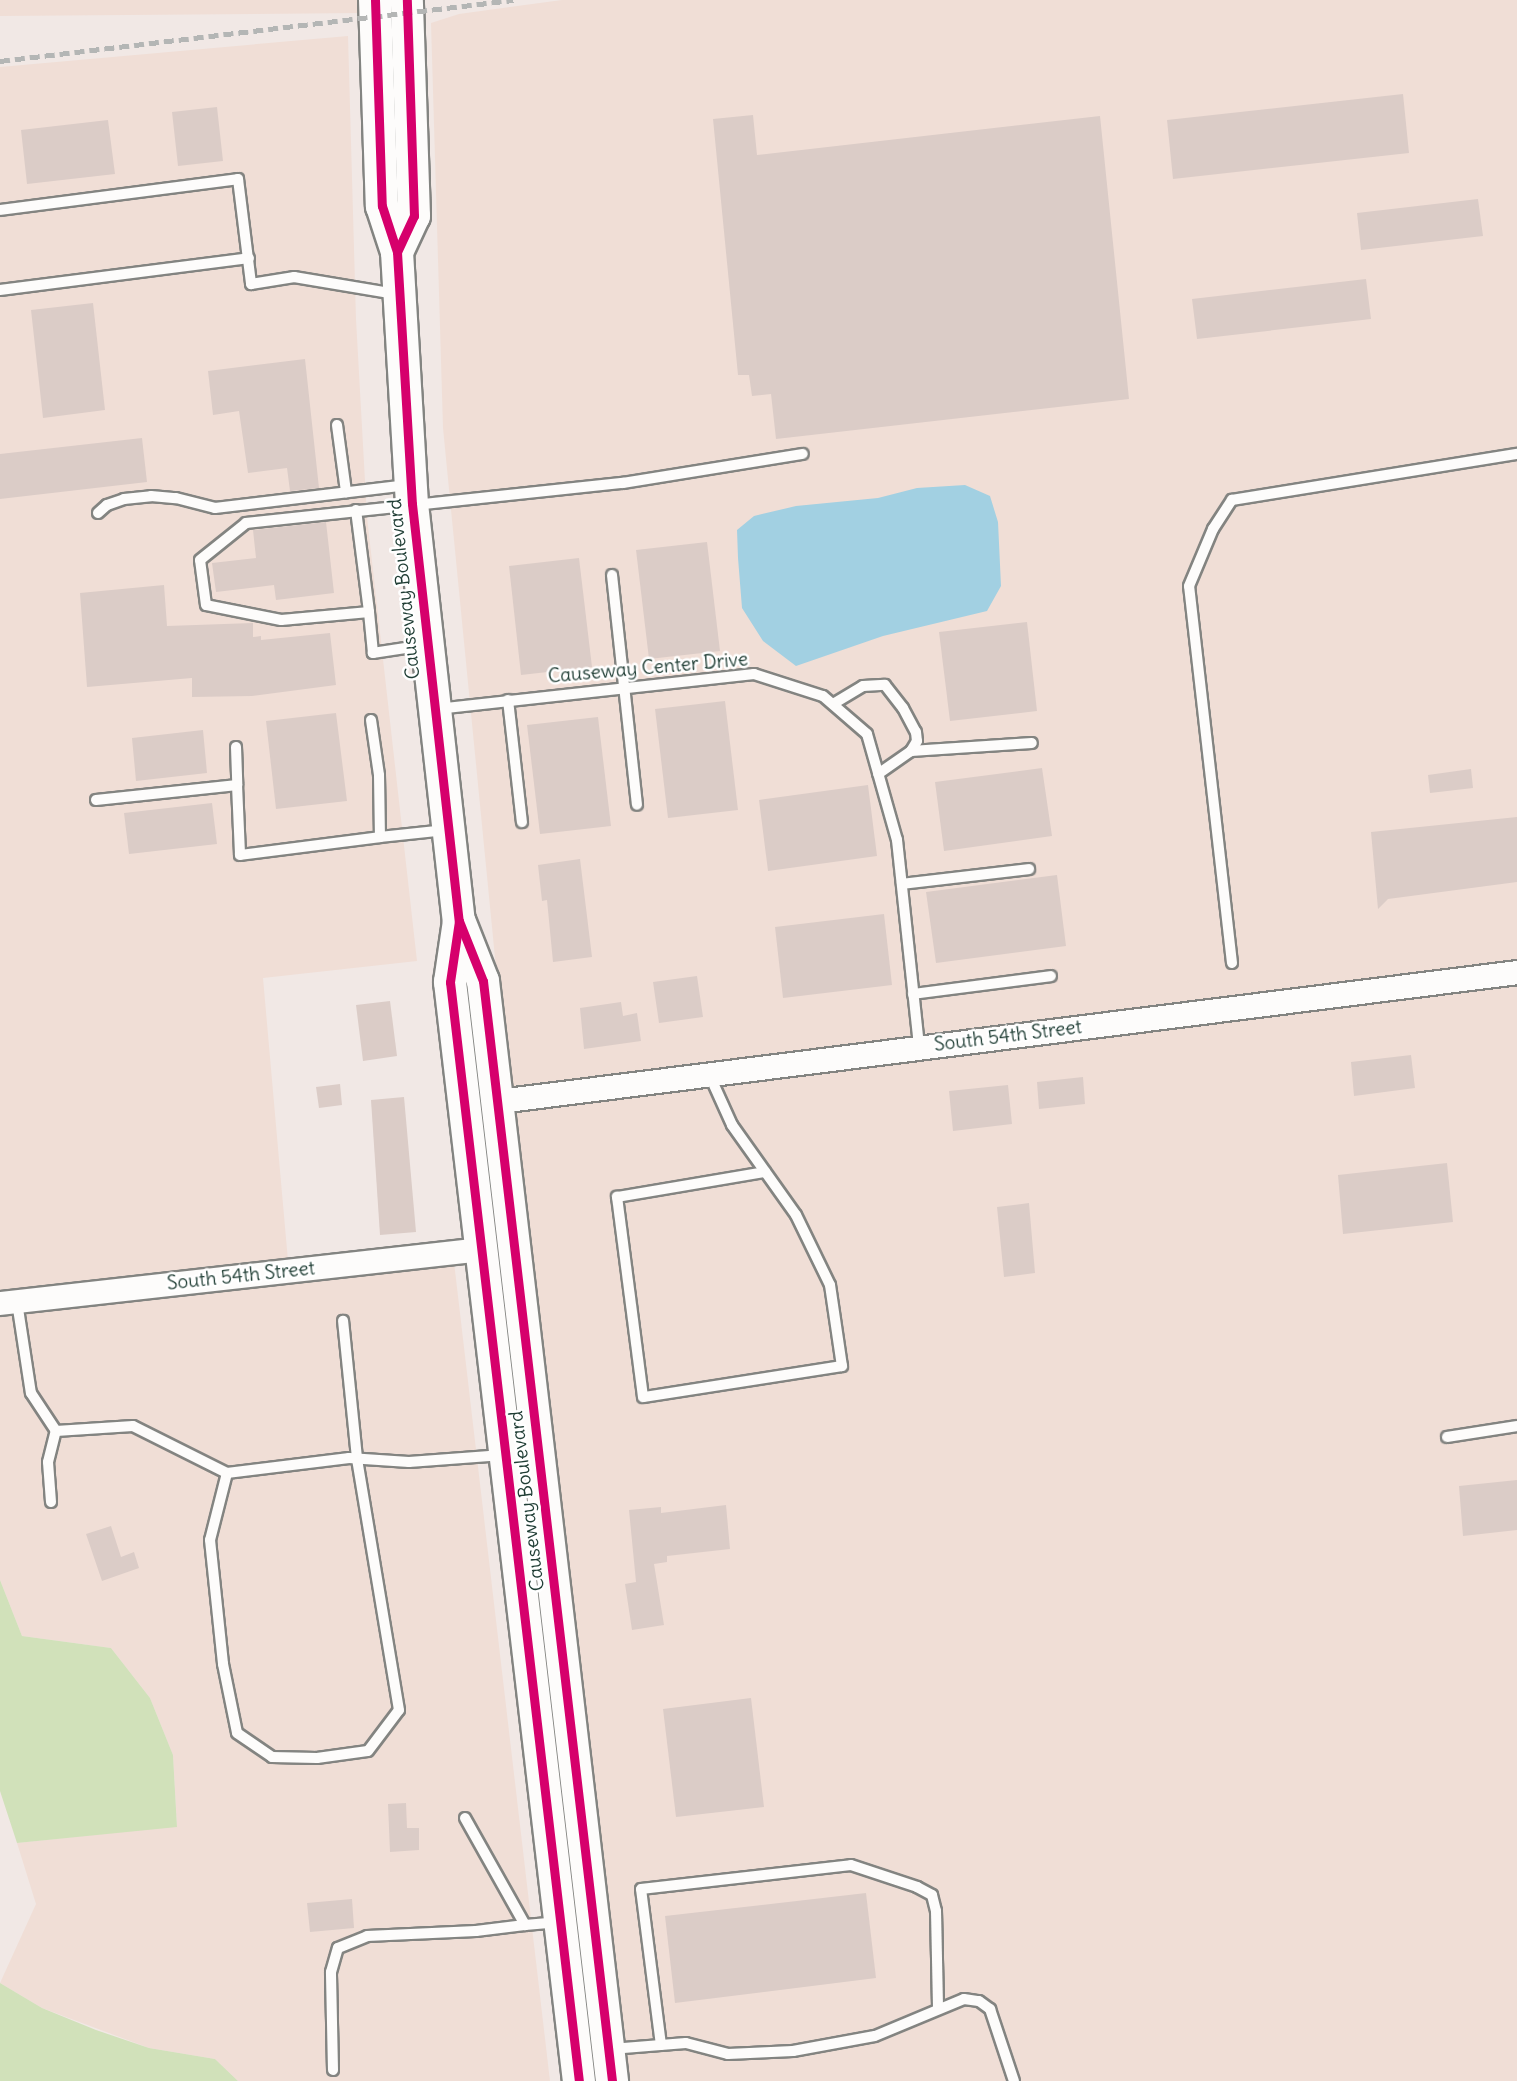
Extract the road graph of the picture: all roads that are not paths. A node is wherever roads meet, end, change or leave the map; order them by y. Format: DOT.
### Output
graph roads {
  1 [pos="375,0"];
  2 [pos="407,0"];
  3 [pos="0,210"];
  4 [pos="397,252"];
  5 [pos="249,258"];
  6 [pos="0,290"];
  7 [pos="399,295"];
  8 [pos="337,425"];
  9 [pos="803,454"];
  10 [pos="1517,454"];
  11 [pos="346,492"];
  12 [pos="411,494"];
  13 [pos="356,510"];
  14 [pos="98,513"];
  15 [pos="612,575"];
  16 [pos="369,612"];
  17 [pos="428,644"];
  18 [pos="624,687"];
  19 [pos="508,700"];
  20 [pos="833,704"];
  21 [pos="434,710"];
  22 [pos="371,720"];
  23 [pos="1032,743"];
  24 [pos="236,747"];
  25 [pos="911,751"];
  26 [pos="878,774"];
  27 [pos="237,785"];
  28 [pos="96,800"];
  29 [pos="637,805"];
  30 [pos="523,822"];
  31 [pos="449,830"];
  32 [pos="380,838"];
  33 [pos="1029,869"];
  34 [pos="902,884"];
  35 [pos="459,921"];
  36 [pos="453,963"];
  37 [pos="1232,963"];
  38 [pos="1517,972"];
  39 [pos="1051,976"];
  40 [pos="914,994"];
  41 [pos="919,1047"];
  42 [pos="709,1074"];
  43 [pos="499,1101"];
  44 [pos="765,1172"];
  45 [pos="481,1250"];
  46 [pos="8,1302"];
  47 [pos="343,1321"];
  48 [pos="1517,1426"];
  49 [pos="56,1431"];
  50 [pos="1447,1437"];
  51 [pos="505,1455"];
  52 [pos="357,1458"];
  53 [pos="227,1473"];
  54 [pos="51,1502"];
  55 [pos="546,1514"];
  56 [pos="542,1771"];
  57 [pos="465,1818"];
  58 [pos="560,1922"];
  59 [pos="526,1925"];
  60 [pos="938,2008"];
  61 [pos="661,2045"];
  62 [pos="608,2049"];
  63 [pos="333,2070"];
  64 [pos="579,2081"];
  65 [pos="595,2081"];
  66 [pos="612,2081"];
  67 [pos="1014,2081"];
  1 -- 4 [label="main road, Causeway Boulevard"];
  2 -- 4 [label="main road, Causeway Boulevard"];
  3 -- 5 [label="lane"];
  4 -- 7 [label="main road, Causeway Boulevard"];
  5 -- 6 [label="lane"];
  5 -- 7 [label="lane"];
  7 -- 12 [label="main road, Causeway Boulevard"];
  8 -- 11 [label="lane"];
  9 -- 12 [label="lane"];
  10 -- 37 [label="lane"];
  11 -- 12 [label="lane"];
  11 -- 14 [label="lane"];
  12 -- 13 [label="lane"];
  12 -- 17 [label="main road, Causeway Boulevard"];
  13 -- 16 [label="lane"];
  13 -- 16 [label="lane"];
  15 -- 18 [label="lane"];
  16 -- 17 [label="lane"];
  17 -- 21 [label="main road, Causeway Boulevard"];
  18 -- 19 [label="lane, Causeway Center Drive"];
  18 -- 20 [label="lane, Causeway Center Drive"];
  18 -- 29 [label="lane"];
  19 -- 21 [label="lane, Causeway Center Drive"];
  19 -- 30 [label="lane"];
  20 -- 25 [label="lane"];
  20 -- 26 [label="lane, Causeway Center Drive"];
  21 -- 31 [label="main road, Causeway Boulevard"];
  22 -- 32 [label="lane"];
  23 -- 25 [label="lane"];
  24 -- 27 [label="lane"];
  25 -- 26 [label="lane"];
  26 -- 34 [label="lane, Causeway Center Drive"];
  27 -- 28 [label="lane"];
  27 -- 32 [label="lane"];
  31 -- 32 [label="lane"];
  31 -- 35 [label="main road, Causeway Boulevard"];
  33 -- 34 [label="lane"];
  34 -- 40 [label="lane, Causeway Center Drive"];
  35 -- 36 [label="main road, Causeway Boulevard"];
  35 -- 43 [label="main road, Causeway Boulevard"];
  36 -- 43 [label="main road"];
  36 -- 45 [label="main road, Causeway Boulevard"];
  38 -- 41 [label="street, South 54th Street"];
  39 -- 40 [label="lane"];
  40 -- 41 [label="lane, Causeway Center Drive"];
  41 -- 42 [label="street, South 54th Street"];
  42 -- 43 [label="street, South 54th Street"];
  42 -- 44 [label="lane"];
  43 -- 55 [label="main road, Causeway Boulevard"];
  44 -- 44 [label="lane"];
  45 -- 46 [label="street, South 54th Street"];
  45 -- 51 [label="main road, Causeway Boulevard"];
  45 -- 55 [label="main road"];
  46 -- 49 [label="lane"];
  47 -- 52 [label="lane"];
  48 -- 50 [label="lane"];
  49 -- 53 [label="lane"];
  49 -- 54 [label="lane"];
  51 -- 52 [label="lane"];
  51 -- 56 [label="main road, Causeway Boulevard"];
  52 -- 53 [label="lane"];
  52 -- 53 [label="lane"];
  55 -- 62 [label="main road, Causeway Boulevard"];
  56 -- 58 [label="main road, Causeway Boulevard"];
  56 -- 65 [label="main road"];
  57 -- 59 [label="lane"];
  58 -- 59 [label="lane"];
  58 -- 64 [label="main road, Causeway Boulevard"];
  59 -- 63 [label="lane"];
  60 -- 61 [label="lane"];
  60 -- 61 [label="lane"];
  60 -- 67 [label="lane"];
  61 -- 62 [label="lane"];
  62 -- 66 [label="main road, Causeway Boulevard"];
}
